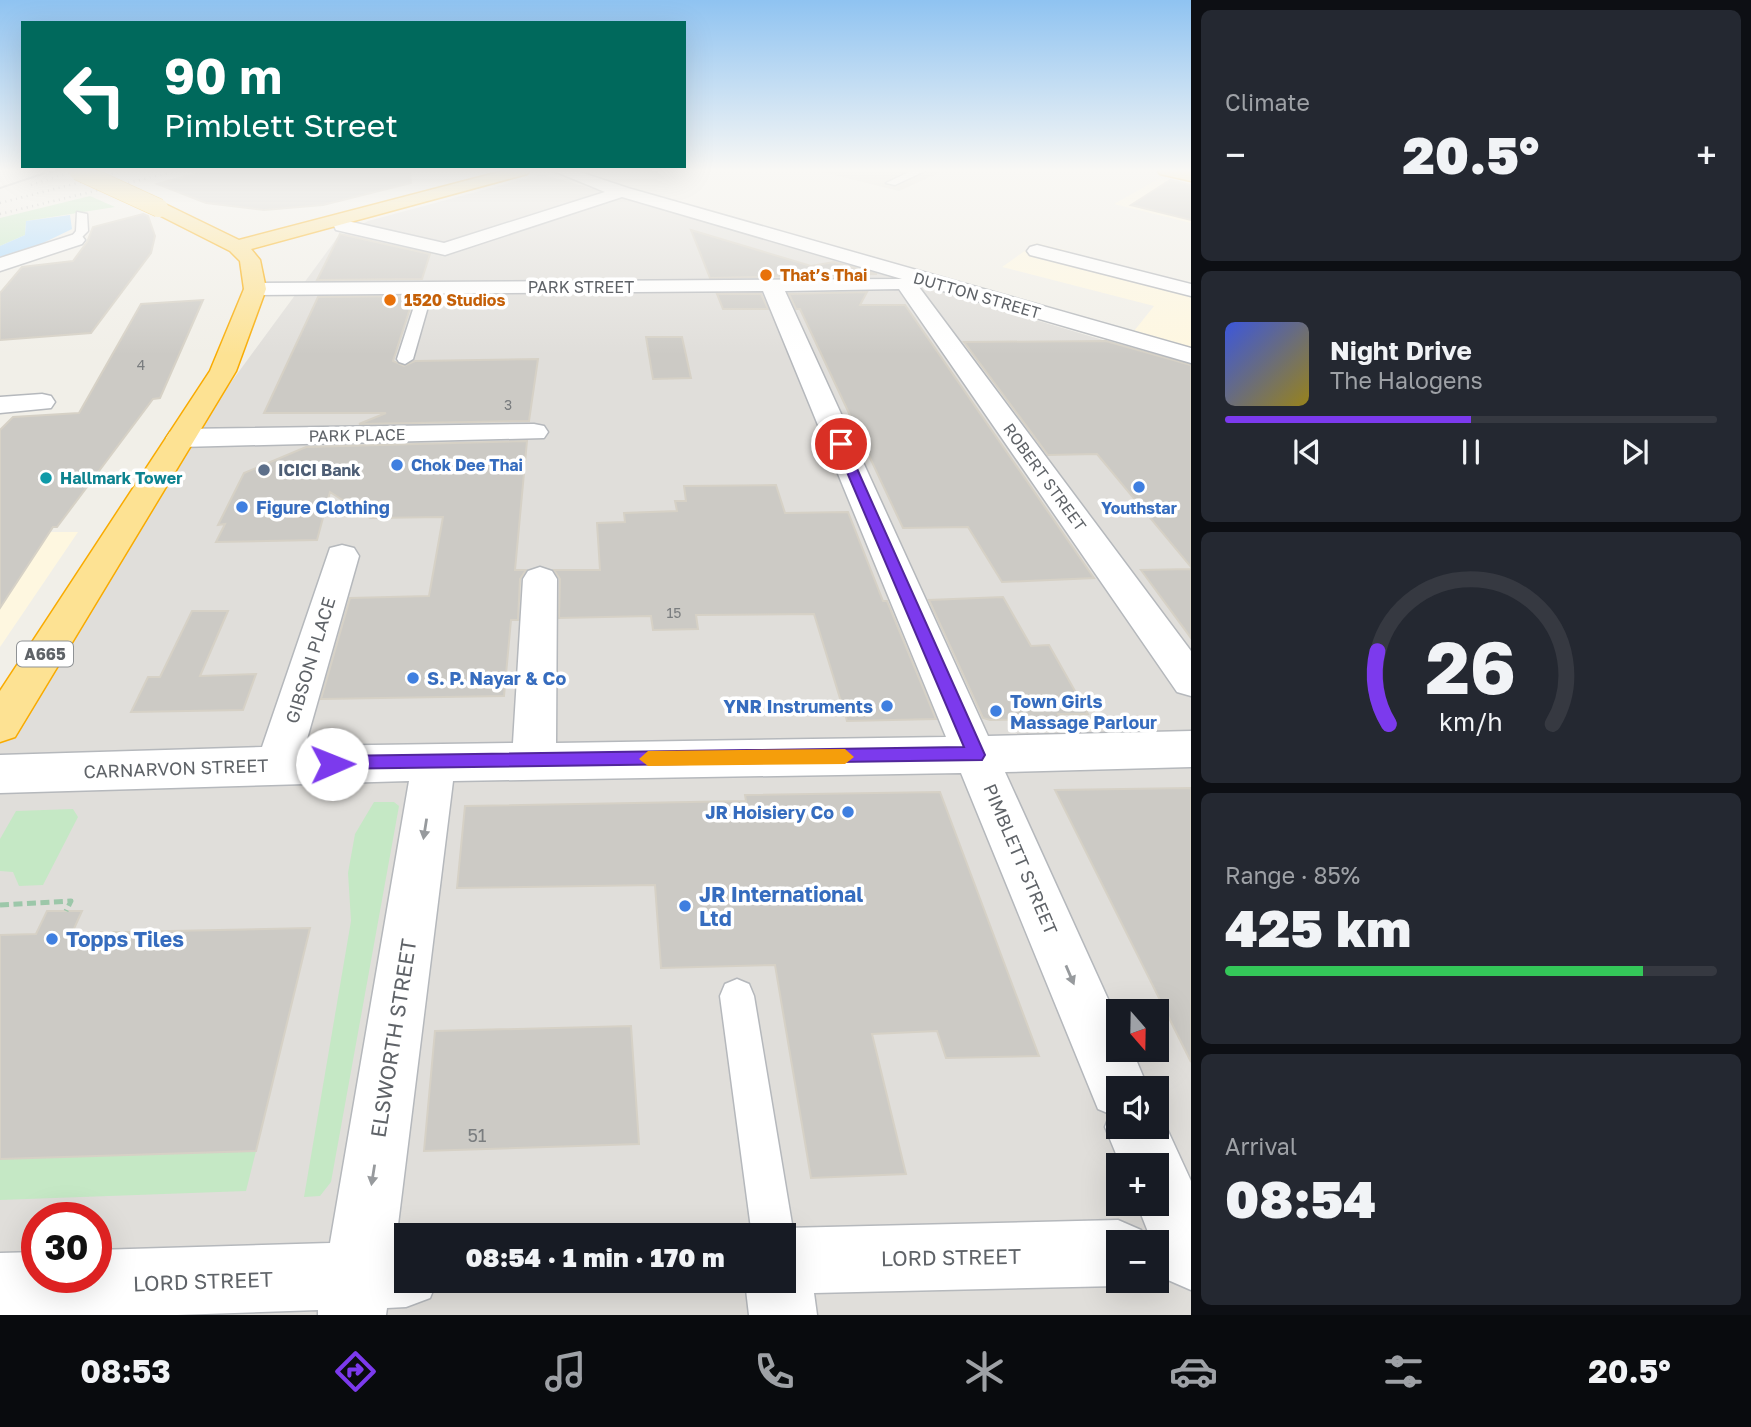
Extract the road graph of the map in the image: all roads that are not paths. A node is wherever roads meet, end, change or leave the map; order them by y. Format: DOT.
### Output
graph roads {
  1 [pos="81,232"];
  2 [pos="211,232"];
  3 [pos="260,232"];
  4 [pos="280,232"];
  5 [pos="332,232"];
  6 [pos="371,232"];
  7 [pos="497,232"];
  8 [pos="754,232"];
  9 [pos="75,240"];
  10 [pos="231,243"];
  11 [pos="445,249"];
  12 [pos="303,250"];
  13 [pos="1037,251"];
  14 [pos="0,265"];
  15 [pos="261,278"];
  16 [pos="1187,280"];
  17 [pos="913,281"];
  18 [pos="771,284"];
  19 [pos="435,287"];
  20 [pos="1191,356"];
  21 [pos="405,359"];
  22 [pos="42,402"];
  23 [pos="0,405"];
  24 [pos="534,432"];
  25 [pos="180,438"];
  26 [pos="342,556"];
  27 [pos="540,579"];
  28 [pos="1191,681"];
  29 [pos="0,725"];
  30 [pos="1191,749"];
  31 [pos="976,755"];
  32 [pos="534,759"];
  33 [pos="434,761"];
  34 [pos="278,764"];
  35 [pos="0,774"];
  36 [pos="737,996"];
  37 [pos="1114,1076"];
  38 [pos="1169,1213"];
  39 [pos="771,1223"];
  40 [pos="1106,1253"];
  41 [pos="1182,1253"];
  42 [pos="796,1261"];
  43 [pos="0,1287"];
  44 [pos="372,1288"];
  45 [pos="780,1293"];
  46 [pos="105,1300"];
  47 [pos="783,1315"];
  1 -- 9 [label="lane"];
  2 -- 10 [label="highway"];
  3 -- 10 [label="highway"];
  4 -- 10 [label="highway"];
  5 -- 12 [label="highway"];
  6 -- 11 [label="street"];
  7 -- 11 [label="street"];
  8 -- 17 [label="street, DUTTON STREET"];
  9 -- 14 [label="street"];
  10 -- 15 [label="highway"];
  11 -- 19 [label="street"];
  13 -- 16 [label="street"];
  15 -- 19 [label="street, PARK STREET"];
  15 -- 25 [label="highway, A665"];
  17 -- 18 [label="street, PARK STREET"];
  17 -- 20 [label="street, DUTTON STREET"];
  17 -- 28 [label="street, ROBERT STREET"];
  18 -- 19 [label="street, PARK STREET"];
  18 -- 31 [label="street, PIMBLETT STREET"];
  19 -- 21 [label="lane"];
  22 -- 23 [label="street"];
  24 -- 25 [label="street, PARK PLACE"];
  25 -- 29 [label="highway, A665"];
  26 -- 34 [label="street, GIBSON PLACE"];
  27 -- 32 [label="street"];
  30 -- 31 [label="street, CARNARVON STREET"];
  31 -- 32 [label="street, CARNARVON STREET"];
  31 -- 37 [label="street, PIMBLETT STREET, one-way"];
  32 -- 33 [label="street, CARNARVON STREET"];
  33 -- 34 [label="street, CARNARVON STREET"];
  33 -- 44 [label="street, ELSWORTH STREET, one-way"];
  34 -- 35 [label="street, CARNARVON STREET"];
  36 -- 39 [label="lane"];
  38 -- 41 [label="street"];
  40 -- 42 [label="street, LORD STREET"];
  43 -- 46 [label="street, LORD STREET"];
  44 -- 46 [label="street, LORD STREET"];
  45 -- 47 [label="street"];
}
